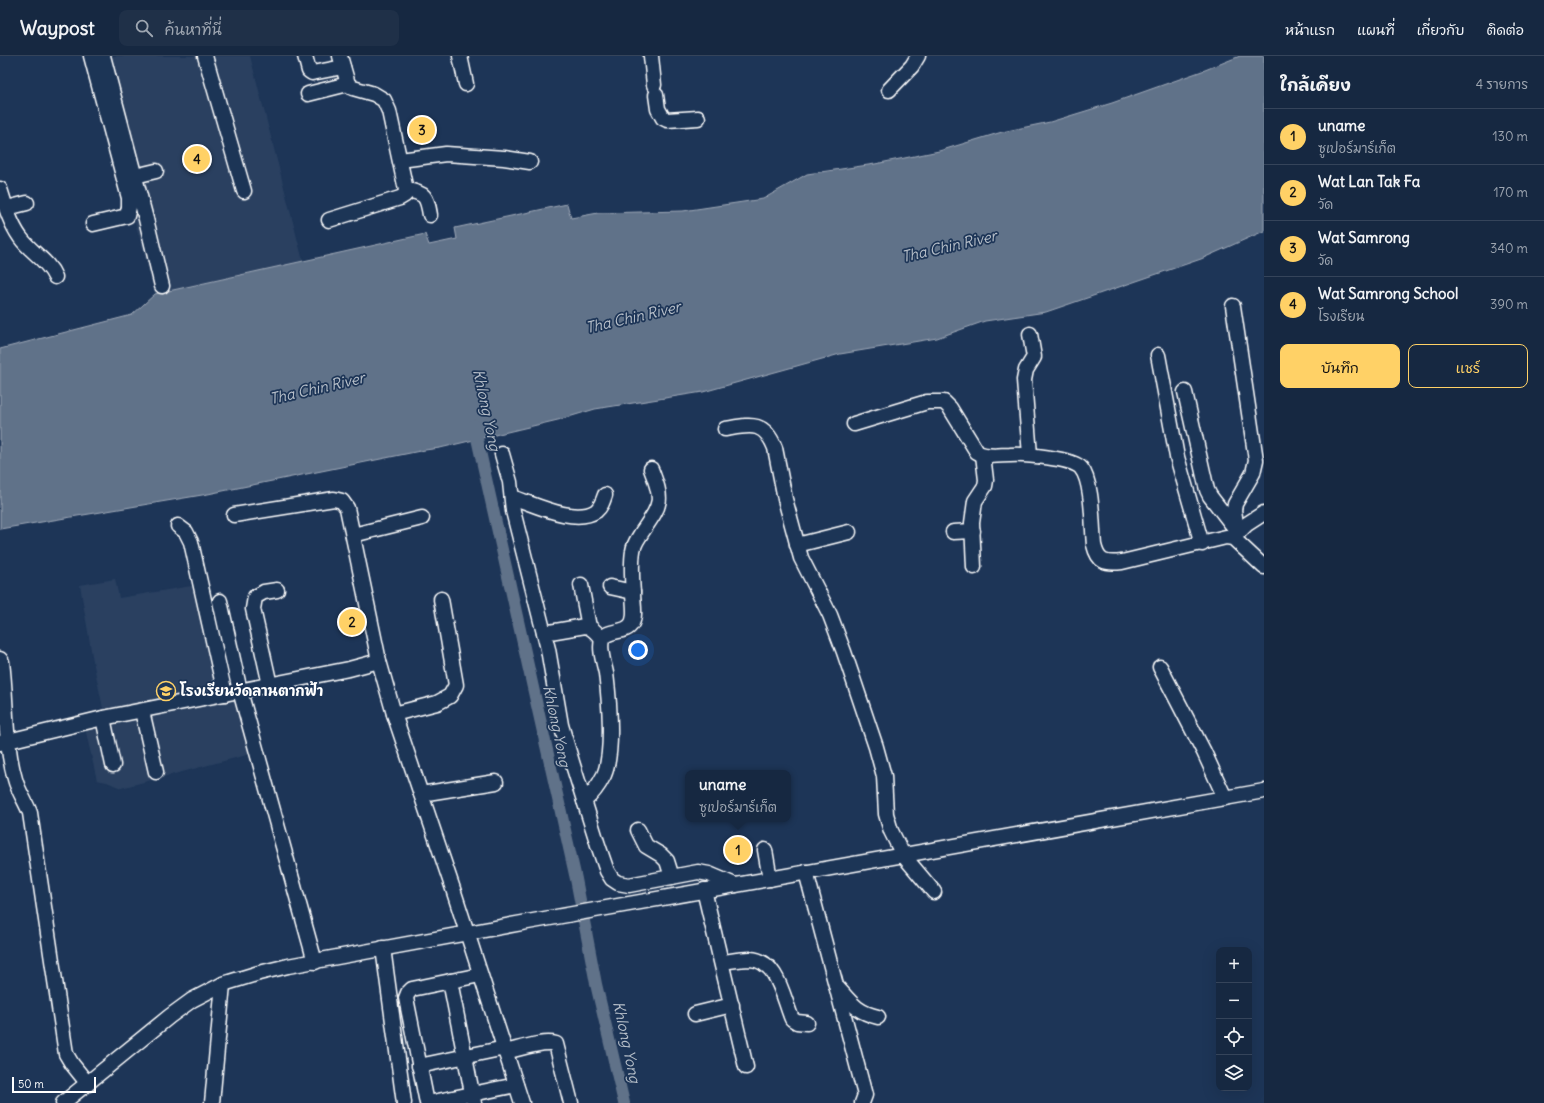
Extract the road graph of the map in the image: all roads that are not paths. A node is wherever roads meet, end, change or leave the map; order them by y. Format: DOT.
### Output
graph roads {
  1 [pos="91,56"];
  2 [pos="103,56"];
  3 [pos="205,56"];
  4 [pos="305,56"];
  5 [pos="460,56"];
  6 [pos="652,56"];
  7 [pos="918,56"];
  8 [pos="341,61"];
  9 [pos="348,84"];
  10 [pos="466,84"];
  11 [pos="889,90"];
  12 [pos="308,94"];
  13 [pos="698,118"];
  14 [pos="400,160"];
  15 [pos="530,162"];
  16 [pos="156,171"];
  17 [pos="135,176"];
  18 [pos="0,188"];
  19 [pos="406,190"];
  20 [pos="244,191"];
  21 [pos="27,203"];
  22 [pos="6,208"];
  23 [pos="430,215"];
  24 [pos="329,220"];
  25 [pos="93,224"];
  26 [pos="55,277"];
  27 [pos="162,286"];
  28 [pos="1233,306"];
  29 [pos="1030,334"];
  30 [pos="1158,355"];
  31 [pos="1185,392"];
  32 [pos="854,424"];
  33 [pos="725,428"];
  34 [pos="502,454"];
  35 [pos="983,455"];
  36 [pos="1030,455"];
  37 [pos="651,469"];
  38 [pos="605,495"];
  39 [pos="512,497"];
  40 [pos="1264,513"];
  41 [pos="234,515"];
  42 [pos="422,518"];
  43 [pos="178,526"];
  44 [pos="973,531"];
  45 [pos="849,532"];
  46 [pos="953,532"];
  47 [pos="1237,533"];
  48 [pos="353,535"];
  49 [pos="1202,544"];
  50 [pos="797,545"];
  51 [pos="974,567"];
  52 [pos="1264,567"];
  53 [pos="581,585"];
  54 [pos="610,587"];
  55 [pos="277,590"];
  56 [pos="633,592"];
  57 [pos="441,599"];
  58 [pos="220,601"];
  59 [pos="589,627"];
  60 [pos="544,632"];
  61 [pos="602,639"];
  62 [pos="0,659"];
  63 [pos="379,661"];
  64 [pos="1160,667"];
  65 [pos="270,685"];
  66 [pos="240,691"];
  67 [pos="225,694"];
  68 [pos="142,711"];
  69 [pos="394,714"];
  70 [pos="103,718"];
  71 [pos="4,742"];
  72 [pos="113,765"];
  73 [pos="156,772"];
  74 [pos="496,782"];
  75 [pos="1264,791"];
  76 [pos="421,794"];
  77 [pos="1225,798"];
  78 [pos="584,801"];
  79 [pos="638,830"];
  80 [pos="765,850"];
  81 [pos="903,855"];
  82 [pos="806,872"];
  83 [pos="672,877"];
  84 [pos="770,879"];
  85 [pos="735,885"];
  86 [pos="704,890"];
  87 [pos="934,892"];
  88 [pos="467,933"];
  89 [pos="383,948"];
  90 [pos="315,962"];
  91 [pos="722,962"];
  92 [pos="480,974"];
  93 [pos="450,981"];
  94 [pos="223,984"];
  95 [pos="836,986"];
  96 [pos="732,1005"];
  97 [pos="695,1014"];
  98 [pos="878,1017"];
  99 [pos="807,1023"];
  100 [pos="505,1050"];
  101 [pos="465,1056"];
  102 [pos="420,1066"];
  103 [pos="746,1067"];
  104 [pos="88,1084"];
  105 [pos="516,1085"];
  106 [pos="473,1098"];
  107 [pos="63,1103"];
  108 [pos="212,1103"];
  109 [pos="404,1103"];
  110 [pos="427,1103"];
  111 [pos="522,1103"];
  112 [pos="571,1103"];
  113 [pos="862,1103"];
  1 -- 25 [label="street"];
  2 -- 17 [label="street"];
  3 -- 20 [label="street"];
  4 -- 8 [label="street"];
  5 -- 10 [label="street"];
  6 -- 13 [label="street"];
  7 -- 11 [label="street"];
  8 -- 9 [label="street"];
  9 -- 12 [label="street"];
  9 -- 14 [label="street"];
  14 -- 15 [label="street"];
  14 -- 19 [label="street"];
  16 -- 17 [label="street"];
  17 -- 27 [label="street"];
  18 -- 22 [label="street"];
  19 -- 23 [label="street"];
  19 -- 24 [label="street"];
  21 -- 22 [label="street"];
  22 -- 26 [label="street"];
  28 -- 47 [label="street"];
  29 -- 36 [label="street"];
  30 -- 49 [label="street"];
  31 -- 47 [label="street"];
  32 -- 35 [label="street"];
  33 -- 50 [label="street"];
  34 -- 39 [label="street"];
  35 -- 36 [label="street"];
  35 -- 44 [label="street"];
  36 -- 49 [label="street"];
  37 -- 56 [label="street"];
  38 -- 39 [label="street"];
  39 -- 60 [label="street"];
  40 -- 47 [label="street"];
  41 -- 48 [label="street"];
  42 -- 48 [label="street"];
  43 -- 67 [label="street"];
  44 -- 46 [label="street"];
  44 -- 51 [label="street"];
  45 -- 50 [label="street"];
  47 -- 49 [label="street"];
  47 -- 52 [label="street"];
  48 -- 63 [label="street"];
  50 -- 81 [label="street"];
  53 -- 59 [label="street"];
  54 -- 56 [label="street"];
  55 -- 65 [label="street"];
  56 -- 61 [label="street"];
  57 -- 69 [label="street"];
  58 -- 66 [label="street"];
  59 -- 60 [label="street"];
  59 -- 61 [label="street"];
  60 -- 78 [label="street"];
  61 -- 78 [label="street"];
  62 -- 71 [label="street"];
  63 -- 65 [label="street"];
  63 -- 69 [label="street"];
  64 -- 77 [label="street"];
  65 -- 66 [label="street"];
  66 -- 67 [label="street"];
  66 -- 90 [label="street"];
  67 -- 68 [label="street"];
  68 -- 70 [label="street"];
  68 -- 73 [label="street"];
  69 -- 76 [label="street"];
  70 -- 71 [label="street"];
  70 -- 72 [label="street"];
  71 -- 104 [label="street"];
  74 -- 76 [label="street"];
  75 -- 77 [label="street"];
  76 -- 88 [label="street"];
  77 -- 81 [label="street"];
  78 -- 83 [label="street"];
  79 -- 83 [label="street"];
  80 -- 84 [label="street"];
  81 -- 82 [label="street"];
  81 -- 87 [label="street"];
  82 -- 84 [label="street"];
  82 -- 95 [label="street"];
  83 -- 85 [label="street"];
  84 -- 85 [label="street"];
  85 -- 86 [label="street"];
  86 -- 88 [label="street"];
  86 -- 91 [label="street"];
  88 -- 89 [label="street"];
  88 -- 92 [label="street"];
  89 -- 90 [label="street"];
  89 -- 109 [label="street"];
  90 -- 94 [label="street"];
  91 -- 96 [label="street"];
  91 -- 99 [label="street"];
  92 -- 93 [label="street"];
  92 -- 100 [label="street"];
  93 -- 101 [label="street"];
  93 -- 102 [label="street"];
  94 -- 104 [label="street"];
  94 -- 108 [label="street"];
  95 -- 98 [label="street"];
  95 -- 113 [label="street"];
  96 -- 97 [label="street"];
  96 -- 103 [label="street"];
  100 -- 101 [label="street"];
  100 -- 105 [label="street"];
  100 -- 112 [label="street"];
  101 -- 102 [label="street"];
  101 -- 106 [label="street"];
  102 -- 110 [label="street"];
  104 -- 107 [label="street"];
  105 -- 106 [label="street"];
  105 -- 111 [label="street"];
  106 -- 110 [label="street"];
}
